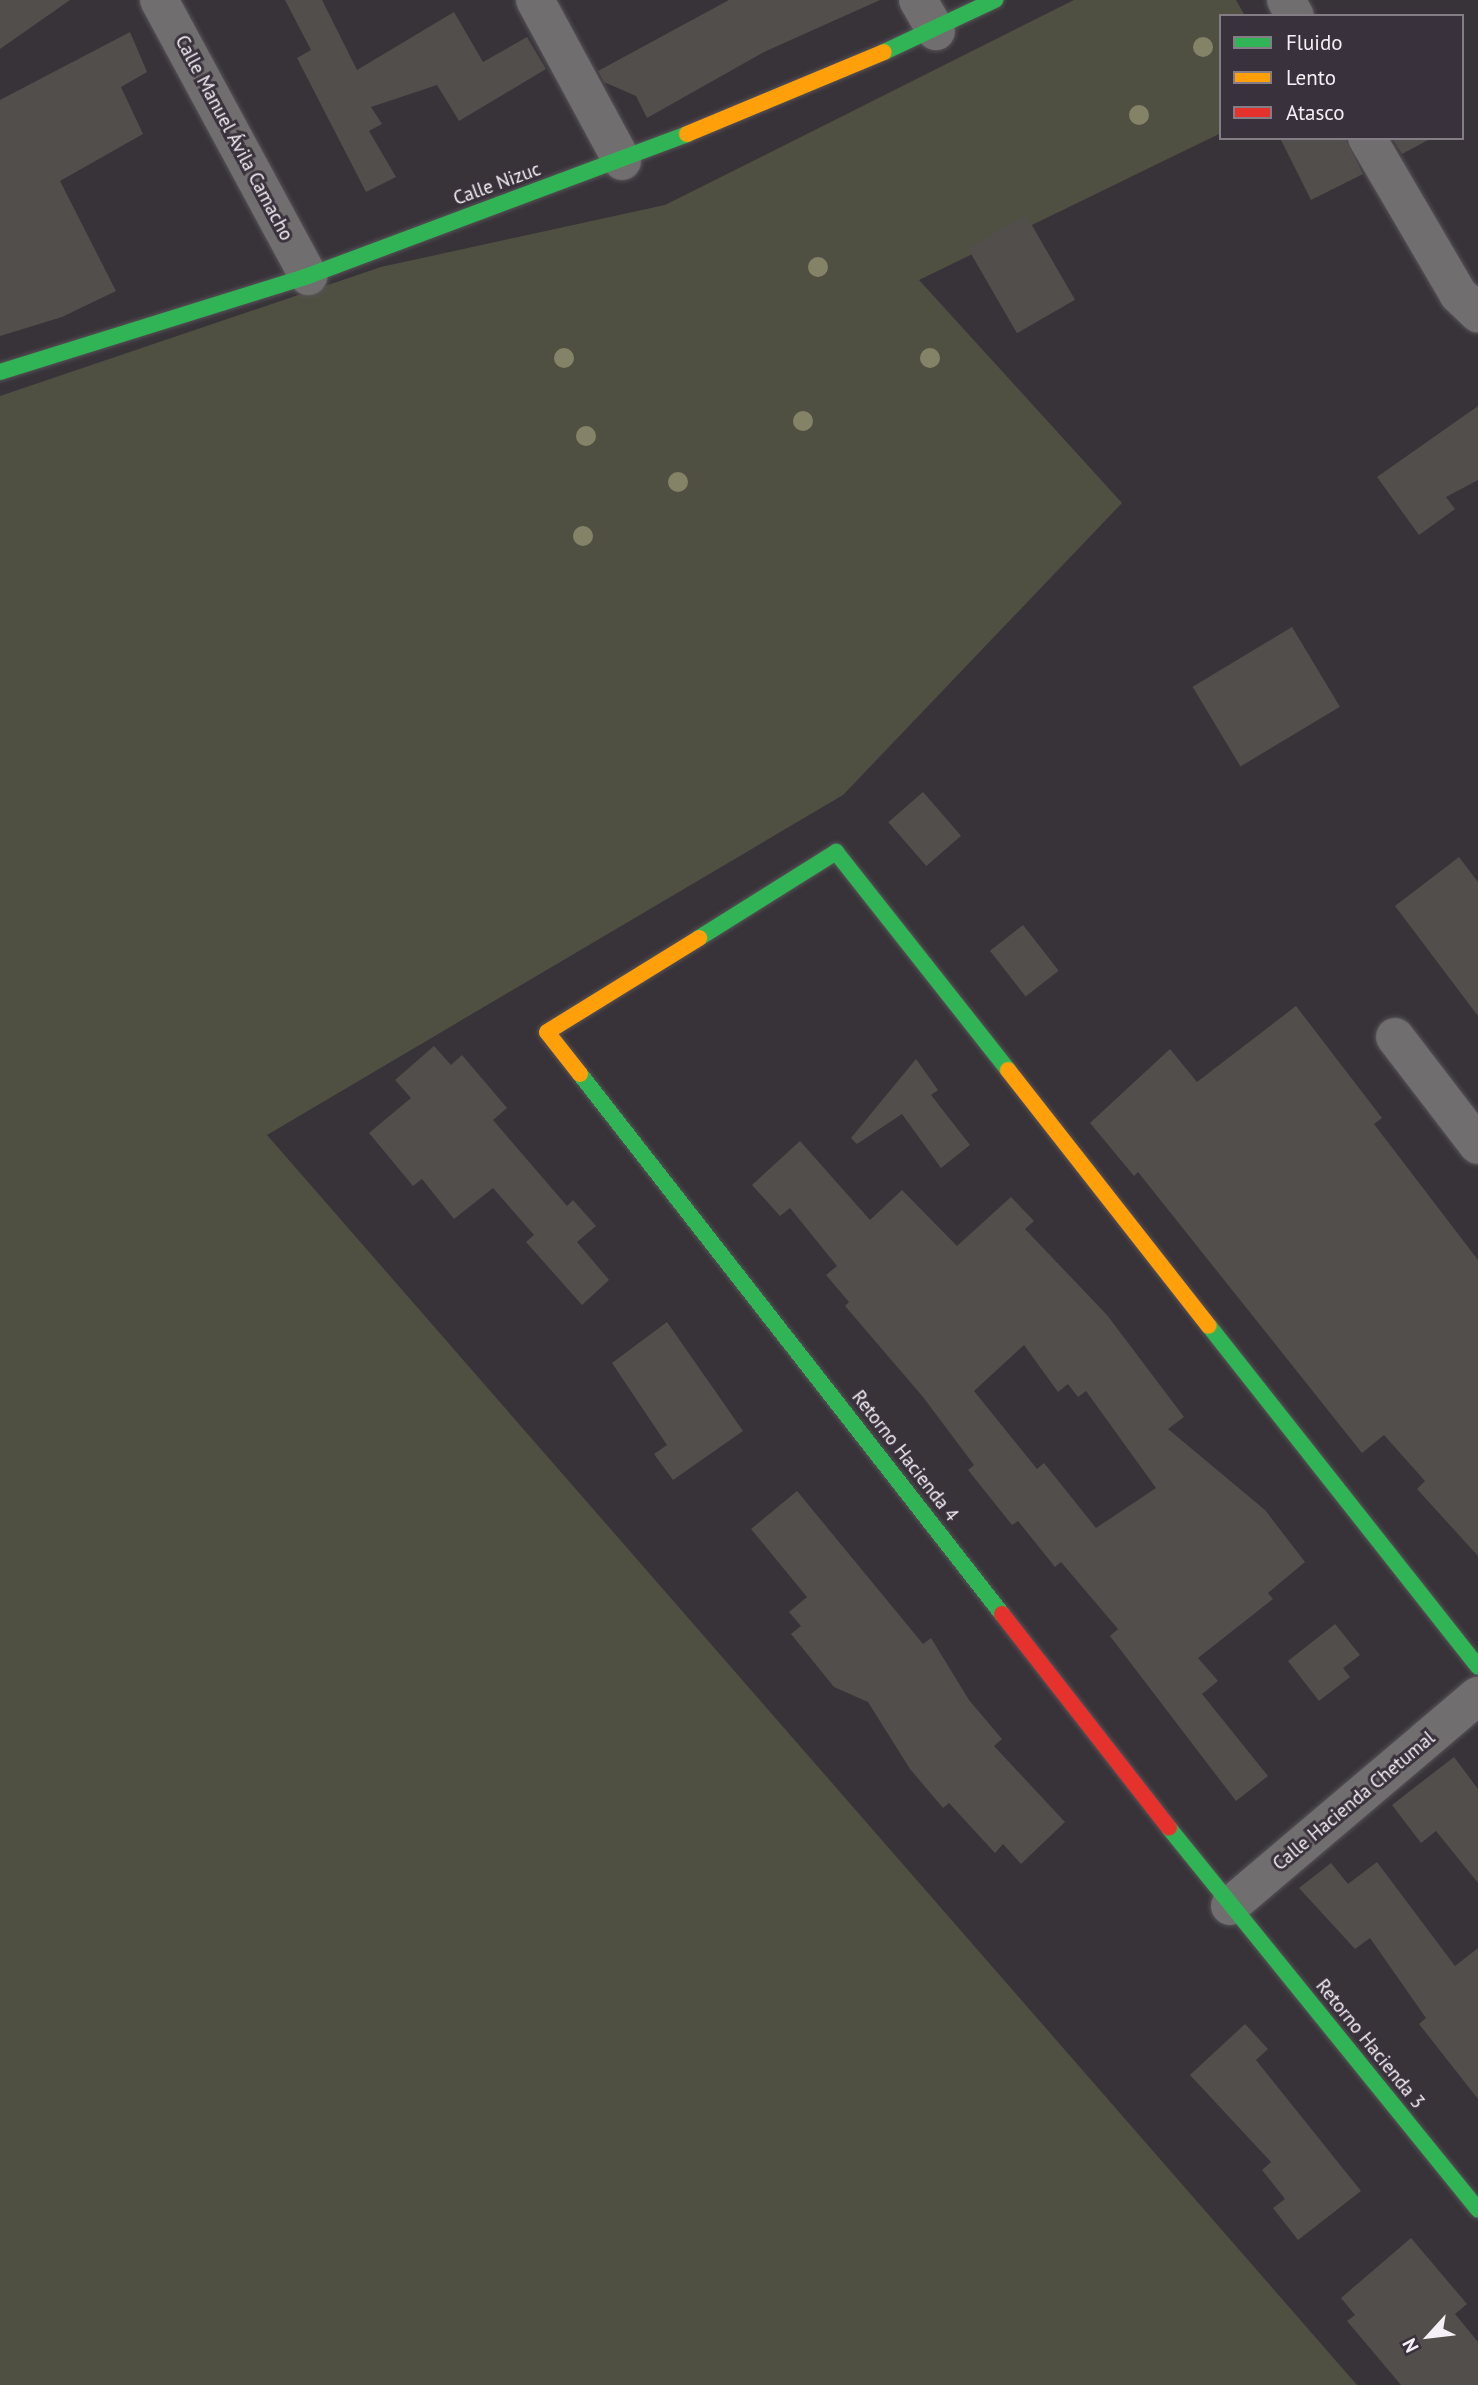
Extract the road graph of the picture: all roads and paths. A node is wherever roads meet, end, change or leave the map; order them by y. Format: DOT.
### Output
graph roads {
  1 [pos="159,0"];
  2 [pos="535,0"];
  3 [pos="995,0"];
  4 [pos="927,16"];
  5 [pos="1368,140"];
  6 [pos="622,161"];
  7 [pos="308,276"];
  8 [pos="1471,297"];
  9 [pos="0,372"];
  10 [pos="1395,1037"];
  11 [pos="1478,1145"];
  12 [pos="1478,1667"];
  13 [pos="1478,1696"];
  14 [pos="1230,1906"];
  15 [pos="1478,2209"];
  1 -- 7 [label="street, Calle Manuel Ávila Camacho"];
  2 -- 6 [label="street"];
  3 -- 4 [label="street, Calle Nizuc"];
  4 -- 6 [label="street, Calle Nizuc"];
  5 -- 8 [label="street"];
  6 -- 7 [label="street, Calle Nizuc"];
  7 -- 9 [label="street, Calle Nizuc"];
  10 -- 11 [label="street"];
  12 -- 14 [label="street, Retorno Hacienda 4"];
  13 -- 14 [label="street, Calle Hacienda Chetumal"];
  14 -- 15 [label="street, Retorno Hacienda 3"];
}
